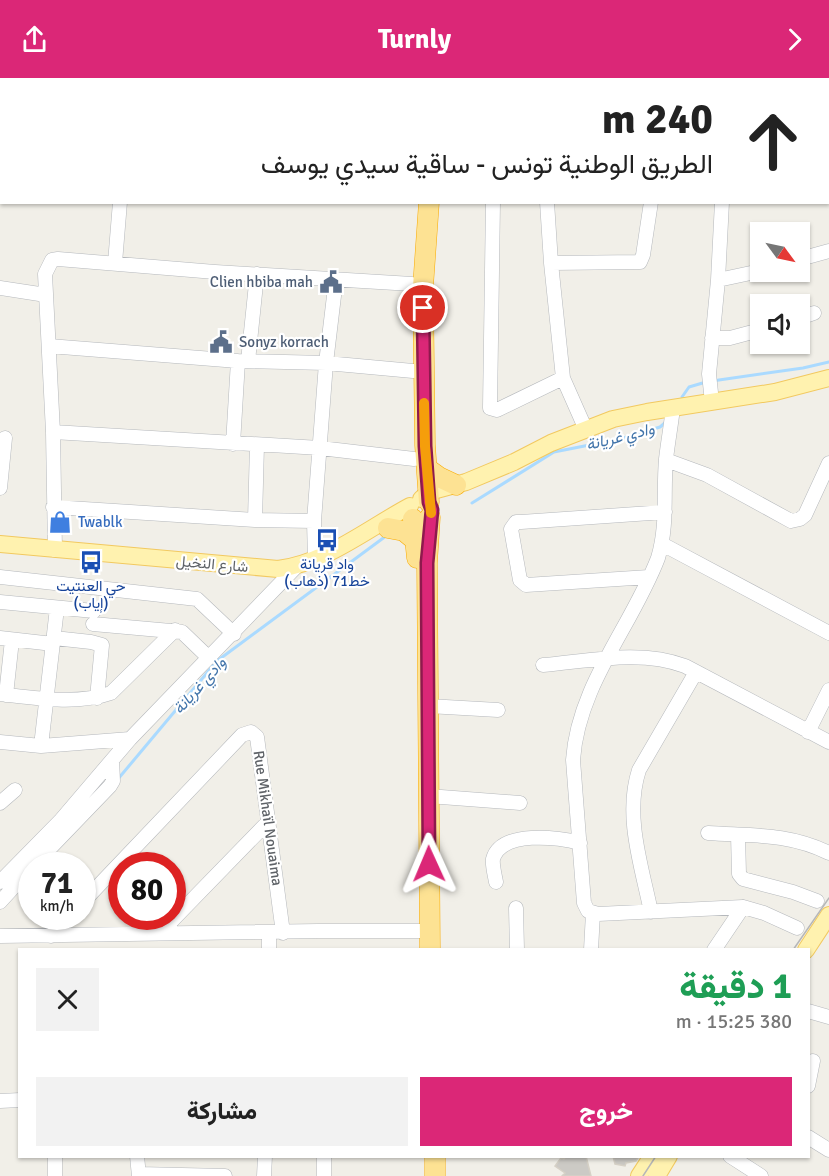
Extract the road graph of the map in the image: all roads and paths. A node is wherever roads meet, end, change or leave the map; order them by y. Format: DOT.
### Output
graph roads {
  1 [pos="120,204"];
  2 [pos="417,204"];
  3 [pos="429,204"];
  4 [pos="493,204"];
  5 [pos="547,204"];
  6 [pos="651,204"];
  7 [pos="722,204"];
  8 [pos="829,251"];
  9 [pos="810,257"];
  10 [pos="115,263"];
  11 [pos="551,263"];
  12 [pos="750,273"];
  13 [pos="257,274"];
  14 [pos="336,279"];
  15 [pos="718,280"];
  16 [pos="412,284"];
  17 [pos="0,288"];
  18 [pos="46,295"];
  19 [pos="814,313"];
  20 [pos="810,314"];
  21 [pos="750,333"];
  22 [pos="712,338"];
  23 [pos="49,346"];
  24 [pos="243,361"];
  25 [pos="326,363"];
  26 [pos="413,371"];
  27 [pos="563,378"];
  28 [pos="829,378"];
  29 [pos="712,395"];
  30 [pos="674,408"];
  31 [pos="586,430"];
  32 [pos="53,432"];
  33 [pos="5,438"];
  34 [pos="233,444"];
  35 [pos="257,445"];
  36 [pos="320,448"];
  37 [pos="666,460"];
  38 [pos="829,463"];
  39 [pos="421,464"];
  40 [pos="461,484"];
  41 [pos="0,488"];
  42 [pos="423,506"];
  43 [pos="53,507"];
  44 [pos="665,512"];
  45 [pos="255,520"];
  46 [pos="314,521"];
  47 [pos="388,528"];
  48 [pos="358,537"];
  49 [pos="415,540"];
  50 [pos="0,544"];
  51 [pos="662,544"];
  52 [pos="55,550"];
  53 [pos="315,559"];
  54 [pos="297,566"];
  55 [pos="0,577"];
  56 [pos="649,578"];
  57 [pos="96,587"];
  58 [pos="0,602"];
  59 [pos="57,608"];
  60 [pos="93,618"];
  61 [pos="175,630"];
  62 [pos="234,633"];
  63 [pos="829,633"];
  64 [pos="6,639"];
  65 [pos="53,641"];
  66 [pos="91,642"];
  67 [pos="209,658"];
  68 [pos="608,659"];
  69 [pos="543,665"];
  70 [pos="696,672"];
  71 [pos="829,690"];
  72 [pos="3,695"];
  73 [pos="97,698"];
  74 [pos="47,699"];
  75 [pos="428,706"];
  76 [pos="498,710"];
  77 [pos="808,732"];
  78 [pos="130,739"];
  79 [pos="0,742"];
  80 [pos="829,742"];
  81 [pos="40,746"];
  82 [pos="112,760"];
  83 [pos="15,790"];
  84 [pos="428,796"];
  85 [pos="0,803"];
  86 [pos="520,803"];
  87 [pos="267,823"];
  88 [pos="708,833"];
  89 [pos="738,835"];
  90 [pos="580,843"];
  91 [pos="46,852"];
  92 [pos="829,853"];
  93 [pos="2,878"];
  94 [pos="18,882"];
  95 [pos="496,882"];
  96 [pos="96,888"];
  97 [pos="817,901"];
  98 [pos="0,902"];
  99 [pos="516,908"];
  100 [pos="743,908"];
  101 [pos="651,912"];
  102 [pos="593,914"];
  103 [pos="829,915"];
  104 [pos="797,928"];
  105 [pos="57,930"];
  106 [pos="160,933"];
  107 [pos="276,933"];
  108 [pos="0,936"];
  109 [pos="51,936"];
  110 [pos="426,940"];
  111 [pos="76,942"];
  112 [pos="270,948"];
  113 [pos="517,948"];
  114 [pos="591,948"];
  115 [pos="715,948"];
  116 [pos="807,948"];
  117 [pos="810,1011"];
  118 [pos="829,1016"];
  119 [pos="813,1061"];
  120 [pos="810,1076"];
  121 [pos="18,1100"];
  122 [pos="0,1101"];
  123 [pos="810,1138"];
  124 [pos="829,1150"];
  125 [pos="55,1158"];
  126 [pos="137,1158"];
  127 [pos="265,1158"];
  128 [pos="324,1158"];
  129 [pos="427,1158"];
  130 [pos="435,1158"];
  131 [pos="667,1158"];
  132 [pos="733,1158"];
  133 [pos="651,1171"];
  134 [pos="139,1175"];
  135 [pos="55,1176"];
  136 [pos="225,1176"];
  137 [pos="264,1176"];
  138 [pos="324,1176"];
  139 [pos="427,1176"];
  140 [pos="435,1176"];
  141 [pos="761,1176"];
  1 -- 10 [label="street"];
  2 -- 16 [label="highway"];
  3 -- 39 [label="highway"];
  4 -- 27 [label="street"];
  5 -- 11 [label="street"];
  6 -- 11 [label="street"];
  7 -- 15 [label="street"];
  8 -- 9 [label="street"];
  10 -- 13 [label="street"];
  10 -- 18 [label="street"];
  11 -- 27 [label="street"];
  12 -- 15 [label="street"];
  13 -- 14 [label="street"];
  13 -- 24 [label="street"];
  14 -- 16 [label="street"];
  14 -- 25 [label="street"];
  15 -- 22 [label="street"];
  16 -- 26 [label="highway"];
  17 -- 18 [label="street"];
  18 -- 23 [label="street"];
  19 -- 20 [label="street"];
  21 -- 22 [label="street"];
  22 -- 29 [label="street"];
  23 -- 24 [label="street"];
  23 -- 32 [label="street"];
  24 -- 25 [label="street"];
  24 -- 34 [label="street"];
  25 -- 26 [label="street"];
  25 -- 36 [label="street"];
  26 -- 39 [label="highway"];
  27 -- 31 [label="street"];
  28 -- 29 [label="main road"];
  29 -- 30 [label="main road"];
  30 -- 31 [label="main road"];
  30 -- 37 [label="street"];
  31 -- 40 [label="main road"];
  32 -- 34 [label="street"];
  32 -- 43 [label="street"];
  33 -- 41 [label="street"];
  34 -- 35 [label="street"];
  35 -- 36 [label="street"];
  35 -- 45 [label="street"];
  36 -- 39 [label="street"];
  36 -- 46 [label="street"];
  37 -- 38 [label="street"];
  37 -- 44 [label="street"];
  39 -- 40 [label="highway"];
  39 -- 42 [label="highway"];
  40 -- 42 [label="main road"];
  42 -- 47 [label="main road"];
  42 -- 48 [label="main road, شارع النخيل"];
  42 -- 49 [label="highway"];
  42 -- 75 [label="highway"];
  43 -- 45 [label="street"];
  43 -- 52 [label="street"];
  44 -- 51 [label="street"];
  44 -- 56 [label="street"];
  45 -- 46 [label="street"];
  46 -- 53 [label="street"];
  47 -- 48 [label="main road"];
  47 -- 49 [label="highway"];
  48 -- 53 [label="main road, شارع النخيل"];
  49 -- 110 [label="highway"];
  50 -- 52 [label="main road, شارع النخيل"];
  51 -- 56 [label="street"];
  51 -- 63 [label="street"];
  52 -- 54 [label="main road, شارع النخيل"];
  53 -- 54 [label="main road, شارع النخيل"];
  54 -- 62 [label="street"];
  55 -- 57 [label="street"];
  56 -- 68 [label="street"];
  57 -- 60 [label="street"];
  57 -- 62 [label="street"];
  58 -- 59 [label="street"];
  59 -- 60 [label="street"];
  59 -- 65 [label="street"];
  60 -- 61 [label="street"];
  60 -- 66 [label="street"];
  61 -- 67 [label="street"];
  61 -- 73 [label="street"];
  62 -- 67 [label="street"];
  64 -- 65 [label="street"];
  64 -- 72 [label="street"];
  65 -- 66 [label="street"];
  65 -- 74 [label="street"];
  66 -- 73 [label="street"];
  67 -- 78 [label="street"];
  68 -- 69 [label="street"];
  68 -- 70 [label="street"];
  68 -- 90 [label="street"];
  70 -- 77 [label="street"];
  70 -- 101 [label="street"];
  71 -- 77 [label="street"];
  72 -- 74 [label="street"];
  73 -- 74 [label="street"];
  74 -- 81 [label="street"];
  75 -- 76 [label="street"];
  75 -- 84 [label="highway"];
  77 -- 80 [label="street"];
  78 -- 81 [label="street"];
  78 -- 82 [label="street"];
  79 -- 81 [label="street"];
  82 -- 91 [label="street"];
  82 -- 93 [label="street"];
  83 -- 85 [label="street"];
  84 -- 86 [label="street"];
  84 -- 110 [label="highway"];
  87 -- 96 [label="street, Rue Mikhaïl Nouaima"];
  87 -- 106 [label="street"];
  87 -- 107 [label="street, Rue Mikhaïl Nouaima"];
  88 -- 89 [label="street"];
  89 -- 92 [label="street"];
  89 -- 97 [label="street"];
  90 -- 95 [label="street"];
  90 -- 102 [label="street"];
  94 -- 98 [label="street"];
  99 -- 113 [label="street"];
  100 -- 101 [label="street"];
  100 -- 104 [label="street"];
  100 -- 115 [label="street"];
  101 -- 102 [label="street"];
  102 -- 114 [label="street"];
  103 -- 116 [label="main road"];
  105 -- 109 [label="street"];
  106 -- 107 [label="street"];
  106 -- 111 [label="street"];
  107 -- 110 [label="street"];
  107 -- 112 [label="street, Rue Mikhaïl Nouaima"];
  108 -- 109 [label="street"];
  109 -- 111 [label="street"];
  117 -- 118 [label="street"];
  119 -- 120 [label="street"];
  121 -- 122 [label="street"];
  123 -- 124 [label="street"];
  125 -- 135 [label="street"];
  126 -- 134 [label="street"];
  127 -- 137 [label="street"];
  128 -- 138 [label="street"];
  129 -- 139 [label="highway"];
  130 -- 140 [label="highway"];
  131 -- 133 [label="main road"];
  132 -- 141 [label="street"];
  134 -- 136 [label="street"];
}
